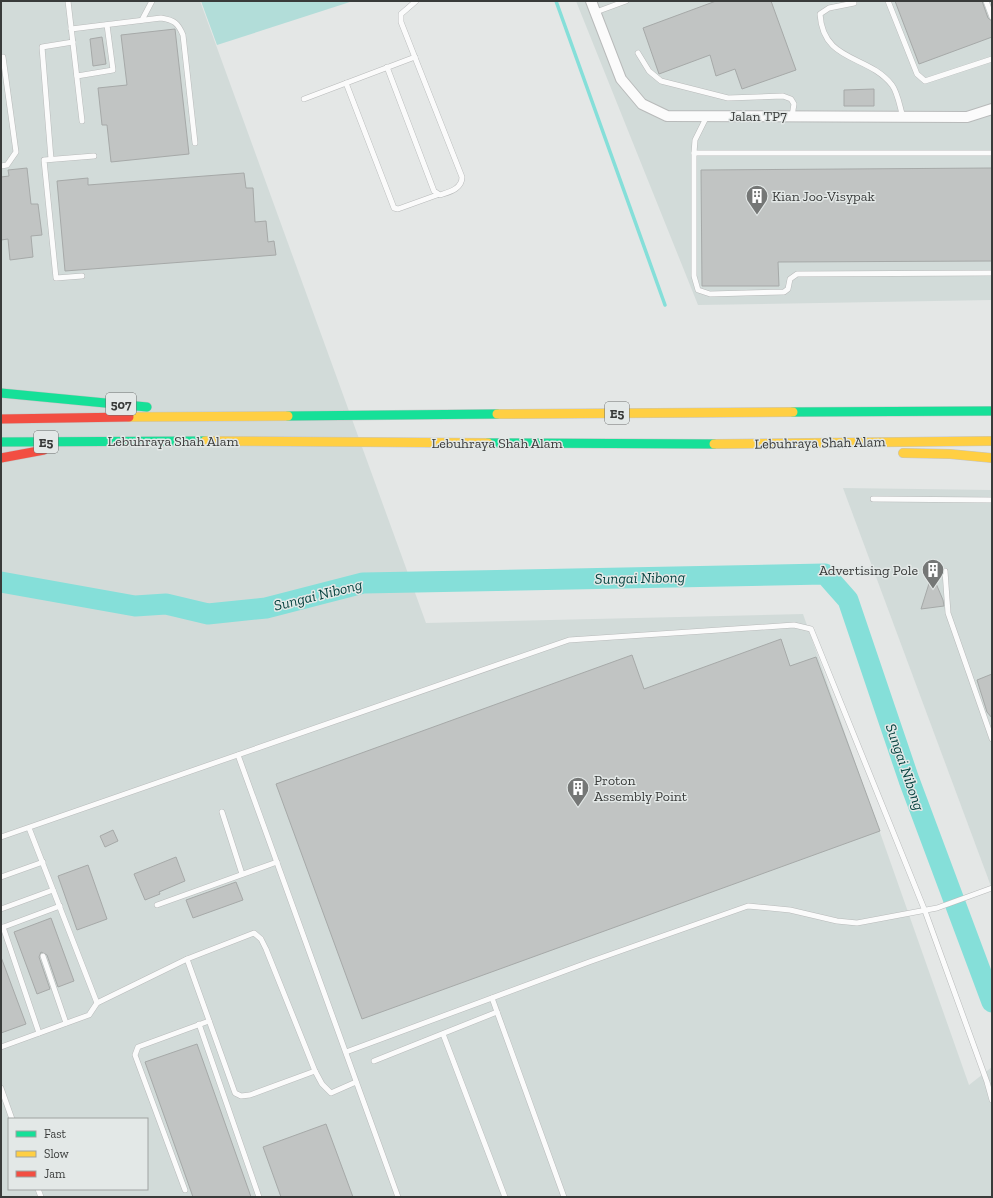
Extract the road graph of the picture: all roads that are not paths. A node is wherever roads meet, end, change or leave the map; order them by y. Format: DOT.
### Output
graph roads {
  1 [pos="68,1"];
  2 [pos="152,1"];
  3 [pos="416,1"];
  4 [pos="591,1"];
  5 [pos="626,1"];
  6 [pos="888,1"];
  7 [pos="986,1"];
  8 [pos="618,2"];
  9 [pos="854,3"];
  10 [pos="596,12"];
  11 [pos="992,17"];
  12 [pos="142,20"];
  13 [pos="107,24"];
  14 [pos="71,29"];
  15 [pos="73,42"];
  16 [pos="638,53"];
  17 [pos="3,57"];
  18 [pos="415,57"];
  19 [pos="992,59"];
  20 [pos="387,67"];
  21 [pos="77,76"];
  22 [pos="346,83"];
  23 [pos="304,99"];
  24 [pos="992,109"];
  25 [pos="707,116"];
  26 [pos="792,116"];
  27 [pos="903,117"];
  28 [pos="82,121"];
  29 [pos="195,143"];
  30 [pos="694,153"];
  31 [pos="992,153"];
  32 [pos="94,156"];
  33 [pos="51,159"];
  34 [pos="1,166"];
  35 [pos="437,195"];
  36 [pos="992,273"];
  37 [pos="82,276"];
  38 [pos="1,393"];
  39 [pos="992,411"];
  40 [pos="241,416"];
  41 [pos="1,419"];
  42 [pos="92,441"];
  43 [pos="992,441"];
  44 [pos="1,442"];
  45 [pos="803,444"];
  46 [pos="860,452"];
  47 [pos="890,453"];
  48 [pos="1,458"];
  49 [pos="992,458"];
  50 [pos="872,499"];
  51 [pos="992,500"];
  52 [pos="945,571"];
  53 [pos="992,739"];
  54 [pos="238,755"];
  55 [pos="222,812"];
  56 [pos="30,828"];
  57 [pos="1,837"];
  58 [pos="42,862"];
  59 [pos="277,862"];
  60 [pos="242,874"];
  61 [pos="1,877"];
  62 [pos="992,888"];
  63 [pos="53,890"];
  64 [pos="157,905"];
  65 [pos="60,906"];
  66 [pos="1,909"];
  67 [pos="925,911"];
  68 [pos="2,928"];
  69 [pos="43,956"];
  70 [pos="187,959"];
  71 [pos="492,998"];
  72 [pos="97,1003"];
  73 [pos="497,1012"];
  74 [pos="209,1021"];
  75 [pos="66,1023"];
  76 [pos="199,1024"];
  77 [pos="39,1033"];
  78 [pos="443,1034"];
  79 [pos="1,1047"];
  80 [pos="346,1052"];
  81 [pos="374,1061"];
  82 [pos="314,1071"];
  83 [pos="356,1082"];
  84 [pos="990,1082"];
  85 [pos="1,1088"];
  86 [pos="992,1100"];
  87 [pos="12,1118"];
  88 [pos="185,1190"];
  89 [pos="259,1197"];
  90 [pos="398,1197"];
  91 [pos="505,1197"];
  92 [pos="564,1197"];
  1 -- 14 [label="lane"];
  2 -- 12 [label="lane"];
  3 -- 18 [label="lane"];
  4 -- 10 [label="street, Jalan TP7"];
  5 -- 8 [label="lane"];
  6 -- 19 [label="lane"];
  7 -- 11 [label="lane"];
  8 -- 10 [label="lane"];
  9 -- 27 [label="lane"];
  10 -- 25 [label="street, Jalan TP7"];
  12 -- 13 [label="lane"];
  12 -- 29 [label="lane"];
  13 -- 14 [label="lane"];
  13 -- 21 [label="lane"];
  14 -- 15 [label="lane"];
  15 -- 21 [label="lane"];
  15 -- 33 [label="lane"];
  16 -- 26 [label="lane"];
  17 -- 34 [label="lane"];
  18 -- 20 [label="lane"];
  18 -- 35 [label="lane"];
  20 -- 22 [label="lane"];
  20 -- 35 [label="lane"];
  21 -- 28 [label="lane"];
  22 -- 23 [label="lane"];
  22 -- 35 [label="lane"];
  24 -- 27 [label="street, Jalan TP7"];
  25 -- 26 [label="street, Jalan TP7"];
  25 -- 30 [label="lane"];
  26 -- 27 [label="street, Jalan TP7"];
  30 -- 31 [label="lane"];
  30 -- 36 [label="lane"];
  32 -- 33 [label="lane"];
  33 -- 37 [label="lane"];
  38 -- 40 [label="highway, 507"];
  39 -- 40 [label="highway, Lebuhraya Shah Alam / E5"];
  40 -- 41 [label="highway, Lebuhraya Shah Alam / E5"];
  42 -- 44 [label="highway, Lebuhraya Shah Alam / E5"];
  42 -- 45 [label="highway, Lebuhraya Shah Alam / E5"];
  42 -- 48 [label="highway"];
  43 -- 45 [label="highway, Lebuhraya Shah Alam / E5"];
  45 -- 46 [label="highway"];
  47 -- 49 [label="highway"];
  50 -- 51 [label="lane"];
  52 -- 53 [label="lane"];
  54 -- 56 [label="lane"];
  54 -- 59 [label="lane"];
  54 -- 67 [label="lane"];
  55 -- 60 [label="lane"];
  56 -- 57 [label="lane"];
  56 -- 58 [label="lane"];
  58 -- 61 [label="lane"];
  58 -- 63 [label="lane"];
  59 -- 60 [label="lane"];
  59 -- 80 [label="lane"];
  60 -- 64 [label="lane"];
  62 -- 67 [label="lane"];
  63 -- 65 [label="lane"];
  63 -- 66 [label="lane"];
  65 -- 68 [label="lane"];
  65 -- 72 [label="lane"];
  67 -- 71 [label="lane"];
  67 -- 84 [label="lane"];
  68 -- 77 [label="lane"];
  69 -- 75 [label="lane"];
  70 -- 72 [label="lane"];
  70 -- 74 [label="lane"];
  70 -- 82 [label="lane"];
  71 -- 73 [label="lane"];
  71 -- 80 [label="lane"];
  72 -- 75 [label="lane"];
  73 -- 78 [label="lane"];
  73 -- 92 [label="lane"];
  74 -- 76 [label="lane"];
  74 -- 82 [label="lane"];
  75 -- 77 [label="lane"];
  76 -- 88 [label="lane"];
  76 -- 89 [label="lane"];
  77 -- 79 [label="lane"];
  78 -- 81 [label="lane"];
  78 -- 91 [label="lane"];
  80 -- 83 [label="lane"];
  82 -- 83 [label="lane"];
  83 -- 90 [label="lane"];
  84 -- 86 [label="lane"];
  85 -- 87 [label="lane"];
}
